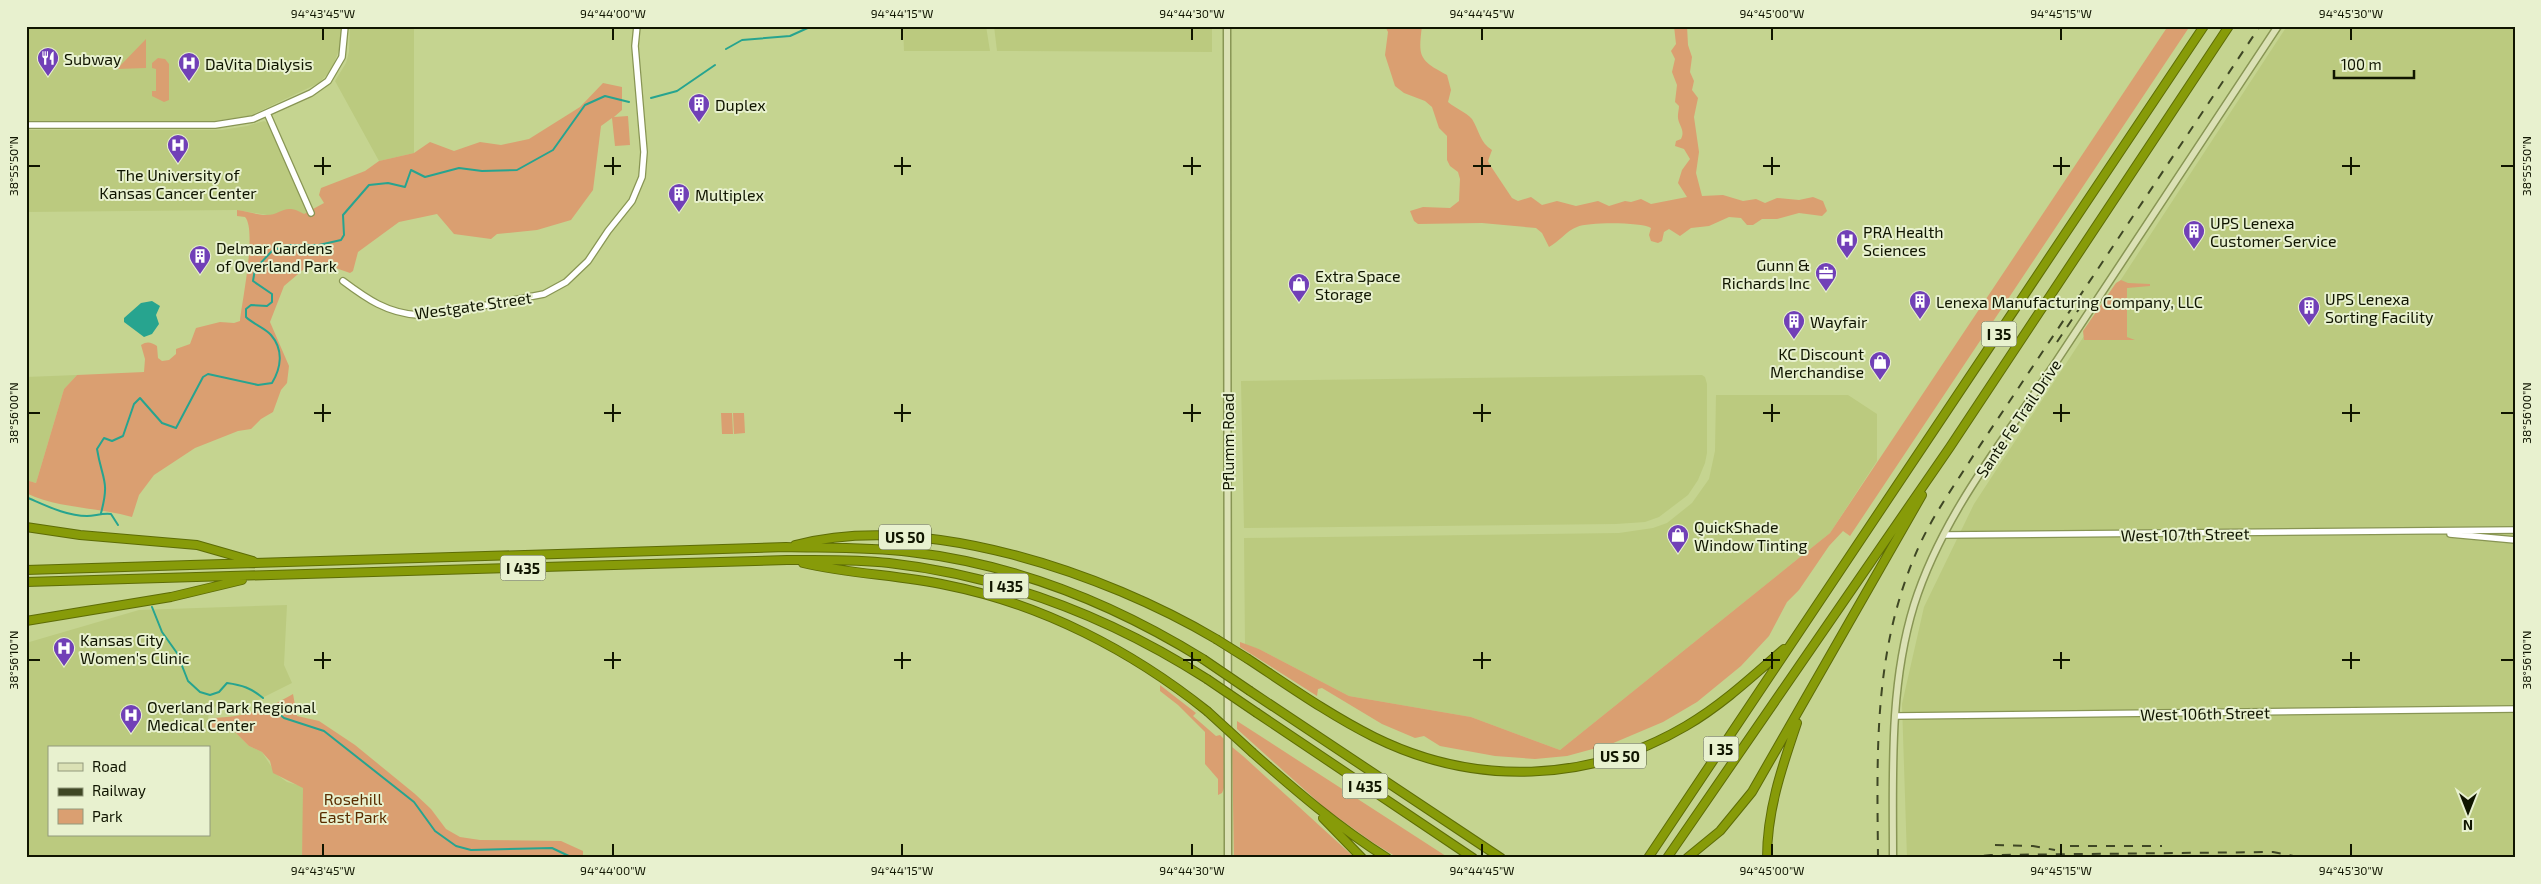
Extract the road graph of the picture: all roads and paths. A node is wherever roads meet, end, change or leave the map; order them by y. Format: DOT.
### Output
graph roads {
  1 [pos="345,26"];
  2 [pos="637,26"];
  3 [pos="1227,26"];
  4 [pos="2204,26"];
  5 [pos="2229,26"];
  6 [pos="2278,26"];
  7 [pos="267,113"];
  8 [pos="26,125"];
  9 [pos="311,213"];
  10 [pos="343,280"];
  11 [pos="1950,447"];
  12 [pos="26,527"];
  13 [pos="2515,530"];
  14 [pos="2426,532"];
  15 [pos="1944,535"];
  16 [pos="2515,540"];
  17 [pos="786,547"];
  18 [pos="787,560"];
  19 [pos="260,563"];
  20 [pos="26,570"];
  21 [pos="258,576"];
  22 [pos="26,582"];
  23 [pos="26,621"];
  24 [pos="1793,641"];
  25 [pos="1804,704"];
  26 [pos="2515,709"];
  27 [pos="1896,716"];
  28 [pos="1306,800"];
  29 [pos="1228,858"];
  30 [pos="1362,858"];
  31 [pos="1387,858"];
  32 [pos="1474,858"];
  33 [pos="1501,858"];
  34 [pos="1648,858"];
  35 [pos="1667,858"];
  36 [pos="1687,858"];
  37 [pos="1768,858"];
  38 [pos="1893,858"];
  1 -- 7 [label="street"];
  2 -- 10 [label="street, Westgate Street"];
  3 -- 29 [label="main road, Pflumm Road"];
  4 -- 24 [label="highway, I 35"];
  5 -- 11 [label="highway, I 35"];
  6 -- 15 [label="main road, Sante Fe Trail Drive"];
  7 -- 8 [label="street"];
  7 -- 9 [label="street"];
  11 -- 25 [label="highway"];
  11 -- 35 [label="highway, I 35"];
  12 -- 19 [label="highway"];
  13 -- 14 [label="street, West 107th Street"];
  14 -- 15 [label="street, West 107th Street"];
  14 -- 16 [label="street, West 107th Street"];
  15 -- 27 [label="main road, Sante Fe Trail Drive"];
  17 -- 19 [label="highway, I 435"];
  17 -- 24 [label="highway, US 50, bridge"];
  17 -- 33 [label="highway, I 435, bridge"];
  18 -- 21 [label="highway, I 435"];
  18 -- 28 [label="highway, US 50, bridge"];
  18 -- 32 [label="highway, I 435, bridge"];
  19 -- 20 [label="highway, I 435"];
  21 -- 22 [label="highway, I 435"];
  21 -- 23 [label="highway"];
  24 -- 34 [label="highway, I 35"];
  25 -- 36 [label="highway"];
  25 -- 37 [label="highway"];
  26 -- 27 [label="street, West 106th Street"];
  27 -- 38 [label="main road, Sante Fe Trail Drive"];
  28 -- 30 [label="highway"];
  28 -- 31 [label="highway, US 50"];
}
